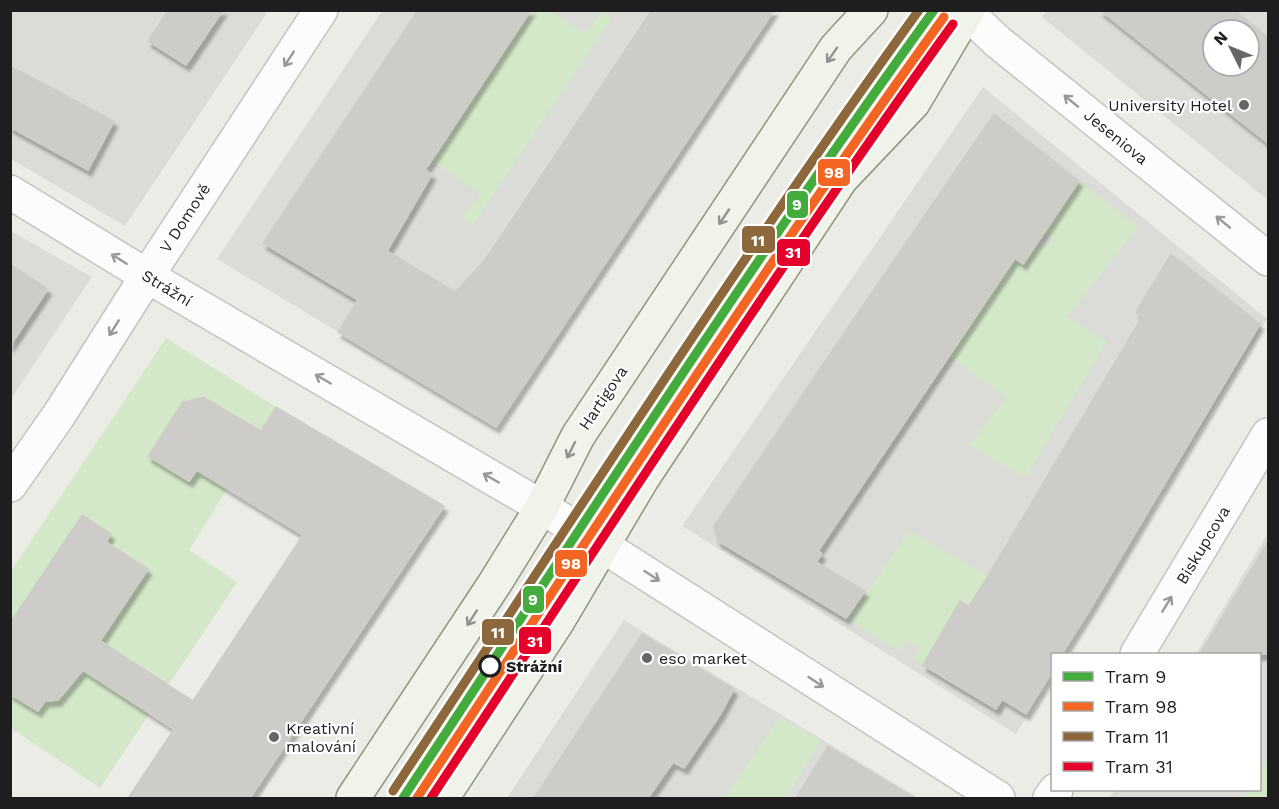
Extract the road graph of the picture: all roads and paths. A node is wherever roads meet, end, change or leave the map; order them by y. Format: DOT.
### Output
graph roads {
  1 [pos="321,10"];
  2 [pos="871,10"];
  3 [pos="966,11"];
  4 [pos="10,192"];
  5 [pos="1269,259"];
  6 [pos="147,276"];
  7 [pos="1269,435"];
  8 [pos="10,485"];
  9 [pos="542,507"];
  10 [pos="603,545"];
  11 [pos="1138,653"];
  12 [pos="353,798"];
  13 [pos="442,798"];
  14 [pos="998,798"];
  1 -- 6 [label="street, V Domově, one-way"];
  2 -- 9 [label="main road, Hartigova, one-way"];
  5 -- 3 [label="street, Jeseniova, one-way"];
  3 -- 10 [label="main road"];
  6 -- 4 [label="street, Strážní, one-way"];
  6 -- 8 [label="street, V Domově, one-way"];
  9 -- 6 [label="street, Strážní, one-way"];
  11 -- 7 [label="street, Biskupcova, one-way"];
  9 -- 10 [label="street, Strážní"];
  9 -- 12 [label="main road, Hartigova, one-way"];
  10 -- 13 [label="main road"];
  10 -- 14 [label="street, Strážní, one-way"];
}
